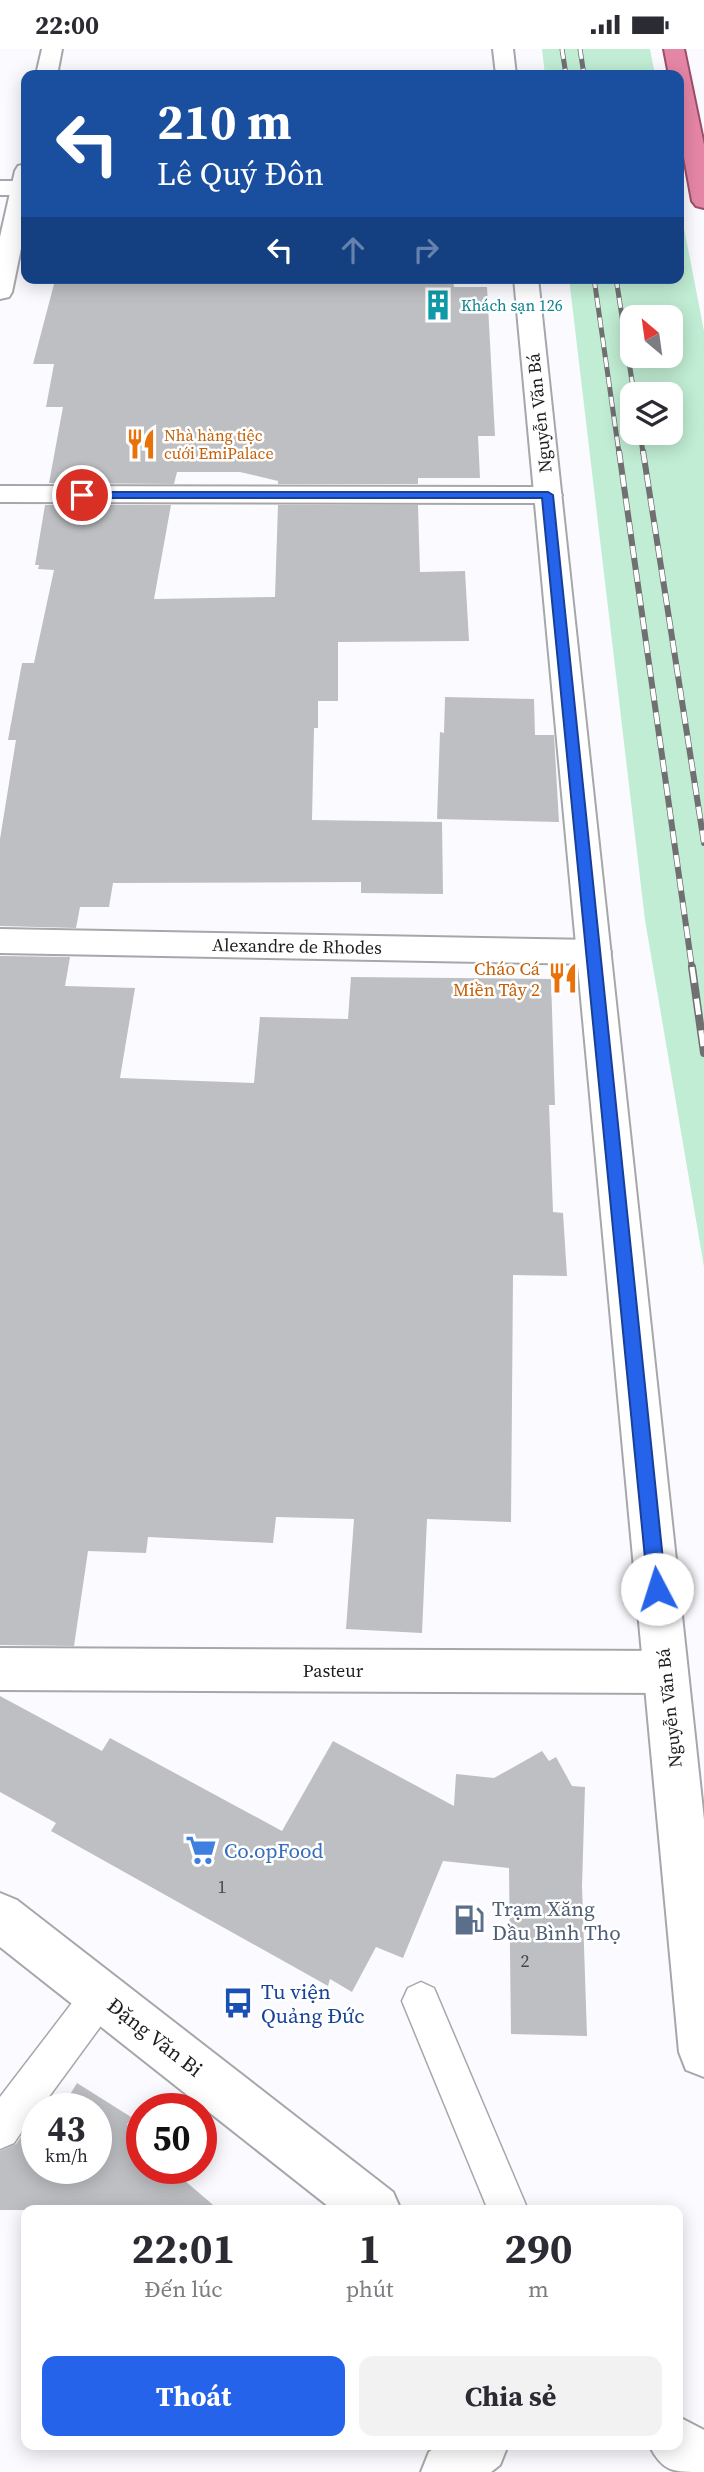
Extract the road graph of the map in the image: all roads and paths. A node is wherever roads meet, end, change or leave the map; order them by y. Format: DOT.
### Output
graph roads {
  1 [pos="52,49"];
  2 [pos="503,49"];
  3 [pos="674,49"];
  4 [pos="48,70"];
  5 [pos="505,70"];
  6 [pos="678,70"];
  7 [pos="684,100"];
  8 [pos="19,184"];
  9 [pos="704,201"];
  10 [pos="527,284"];
  11 [pos="0,292"];
  12 [pos="0,494"];
  13 [pos="548,495"];
  14 [pos="0,941"];
  15 [pos="594,952"];
  16 [pos="0,1669"];
  17 [pos="666,1672"];
  18 [pos="0,1917"];
  19 [pos="101,1995"];
  20 [pos="421,2001"];
  21 [pos="704,2052"];
  22 [pos="0,2129"];
  23 [pos="369,2205"];
  24 [pos="506,2205"];
  25 [pos="683,2448"];
  26 [pos="474,2450"];
  27 [pos="704,2464"];
  28 [pos="449,2472"];
  1 -- 4 [label="main road"];
  2 -- 5 [label="main road"];
  3 -- 6 [label="highway"];
  7 -- 9 [label="highway"];
  8 -- 11 [label="main road"];
  10 -- 13 [label="main road, Nguyễn Văn Bá"];
  12 -- 13 [label="main road"];
  13 -- 15 [label="main road, Nguyễn Văn Bá"];
  14 -- 15 [label="main road, Alexandre de Rhodes"];
  15 -- 17 [label="main road, Nguyễn Văn Bá"];
  16 -- 17 [label="main road, Pasteur"];
  17 -- 21 [label="main road, Nguyễn Văn Bá"];
  18 -- 19 [label="main road, Đặng Văn Bi"];
  19 -- 22 [label="lane"];
  19 -- 23 [label="main road, Đặng Văn Bi"];
  20 -- 24 [label="lane"];
  25 -- 27 [label="main road"];
  26 -- 28 [label="main road"];
}
